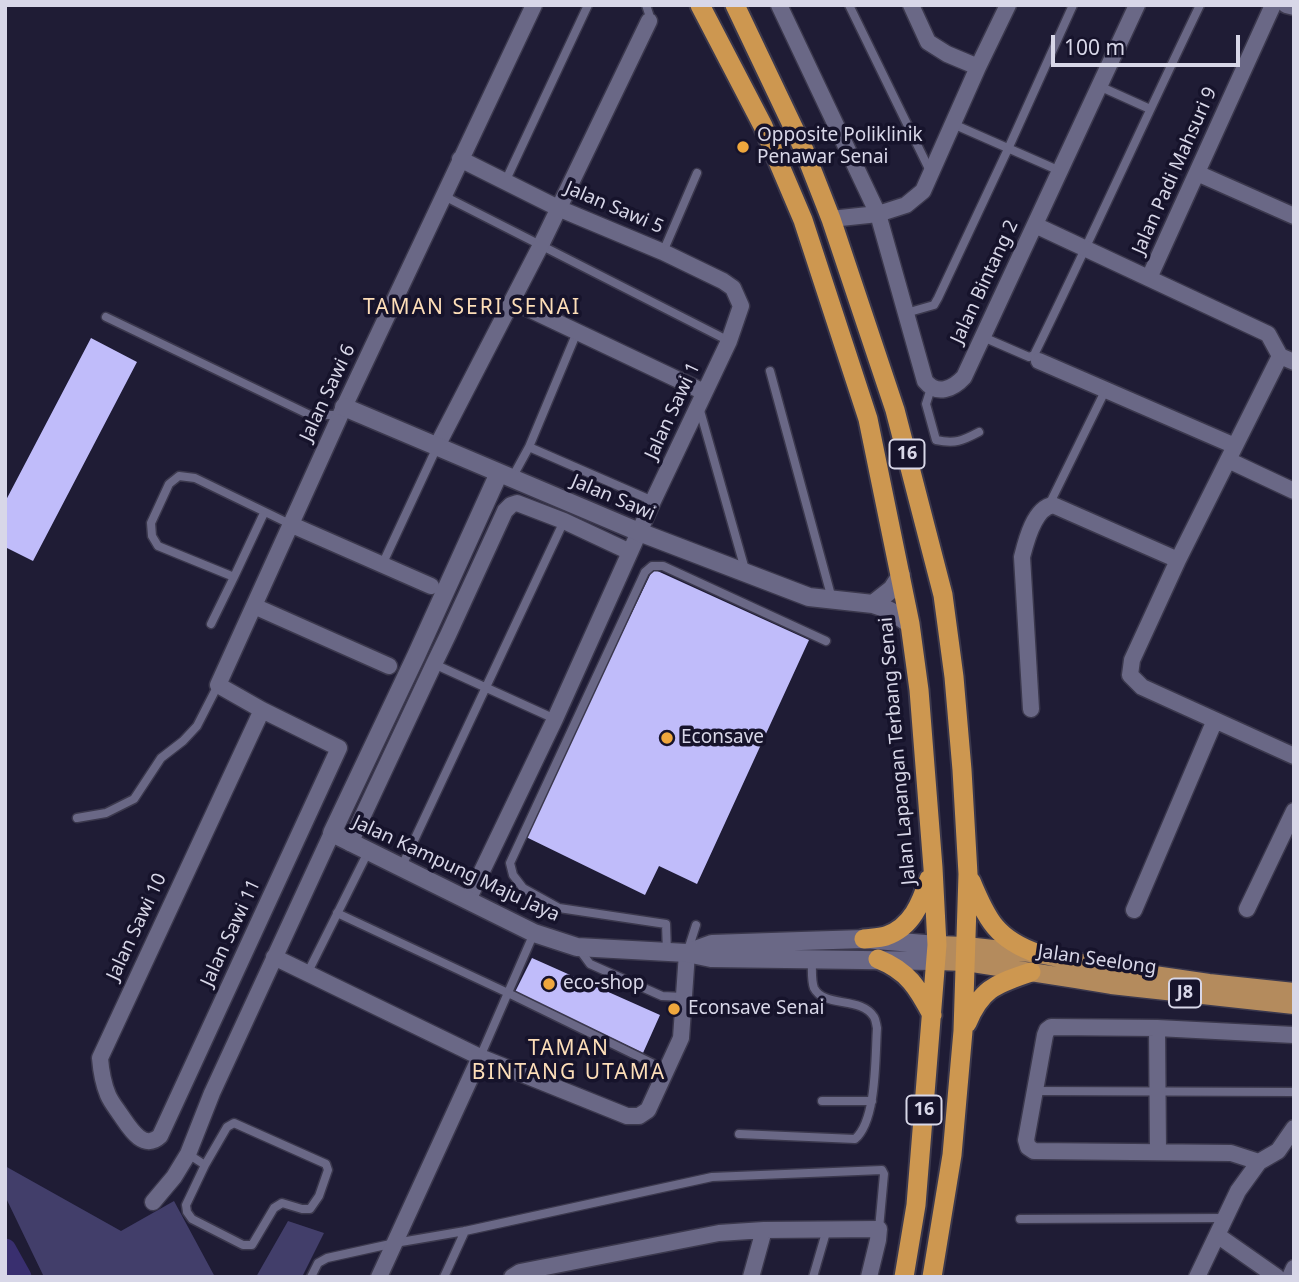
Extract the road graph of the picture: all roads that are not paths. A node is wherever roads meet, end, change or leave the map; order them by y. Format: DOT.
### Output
graph roads {
  1 [pos="534,5"];
  2 [pos="588,5"];
  3 [pos="700,5"];
  4 [pos="735,5"];
  5 [pos="779,5"];
  6 [pos="849,5"];
  7 [pos="911,5"];
  8 [pos="1008,5"];
  9 [pos="1073,5"];
  10 [pos="1137,5"];
  11 [pos="1200,5"];
  12 [pos="1273,5"];
  13 [pos="1286,5"];
  14 [pos="1294,7"];
  15 [pos="648,13"];
  16 [pos="978,67"];
  17 [pos="1099,86"];
  18 [pos="1150,109"];
  19 [pos="953,124"];
  20 [pos="1008,149"];
  21 [pos="460,159"];
  22 [pos="1060,172"];
  23 [pos="697,173"];
  24 [pos="932,173"];
  25 [pos="1197,173"];
  26 [pos="505,182"];
  27 [pos="444,196"];
  28 [pos="558,208"];
  29 [pos="878,214"];
  30 [pos="1294,216"];
  31 [pos="831,219"];
  32 [pos="1035,225"];
  33 [pos="541,245"];
  34 [pos="1086,249"];
  35 [pos="663,252"];
  36 [pos="1149,278"];
  37 [pos="512,301"];
  38 [pos="741,306"];
  39 [pos="906,313"];
  40 [pos="106,317"];
  41 [pos="577,332"];
  42 [pos="983,337"];
  43 [pos="729,341"];
  44 [pos="1287,359"];
  45 [pos="1039,361"];
  46 [pos="770,371"];
  47 [pos="931,388"];
  48 [pos="1106,389"];
  49 [pos="701,398"];
  50 [pos="342,411"];
  51 [pos="979,432"];
  52 [pos="437,446"];
  53 [pos="529,447"];
  54 [pos="1231,453"];
  55 [pos="505,475"];
  56 [pos="1294,491"];
  57 [pos="653,502"];
  58 [pos="1049,505"];
  59 [pos="264,513"];
  60 [pos="564,521"];
  61 [pos="292,525"];
  62 [pos="639,532"];
  63 [pos="630,552"];
  64 [pos="1178,560"];
  65 [pos="382,565"];
  66 [pos="746,573"];
  67 [pos="901,575"];
  68 [pos="234,578"];
  69 [pos="431,586"];
  70 [pos="832,599"];
  71 [pos="873,604"];
  72 [pos="254,606"];
  73 [pos="211,624"];
  74 [pos="910,624"];
  75 [pos="826,641"];
  76 [pos="434,664"];
  77 [pos="389,666"];
  78 [pos="572,680"];
  79 [pos="218,685"];
  80 [pos="486,687"];
  81 [pos="591,689"];
  82 [pos="1031,709"];
  83 [pos="262,710"];
  84 [pos="555,719"];
  85 [pos="1215,720"];
  86 [pos="1294,756"];
  87 [pos="1294,811"];
  88 [pos="76,818"];
  89 [pos="332,834"];
  90 [pos="351,843"];
  91 [pos="368,852"];
  92 [pos="401,868"];
  93 [pos="933,868"];
  94 [pos="968,874"];
  95 [pos="468,900"];
  96 [pos="1248,909"];
  97 [pos="1134,910"];
  98 [pos="337,913"];
  99 [pos="696,925"];
  100 [pos="534,933"];
  101 [pos="863,939"];
  102 [pos="577,947"];
  103 [pos="667,952"];
  104 [pos="687,953"];
  105 [pos="936,953"];
  106 [pos="966,954"];
  107 [pos="274,957"];
  108 [pos="878,959"];
  109 [pos="812,960"];
  110 [pos="1035,963"];
  111 [pos="307,974"];
  112 [pos="1294,992"];
  113 [pos="508,993"];
  114 [pos="684,997"];
  115 [pos="1294,1005"];
  116 [pos="932,1016"];
  117 [pos="1157,1028"];
  118 [pos="964,1031"];
  119 [pos="1294,1035"];
  120 [pos="480,1057"];
  121 [pos="666,1070"];
  122 [pos="1035,1091"];
  123 [pos="1157,1091"];
  124 [pos="1294,1092"];
  125 [pos="822,1101"];
  126 [pos="872,1101"];
  127 [pos="1294,1128"];
  128 [pos="739,1134"];
  129 [pos="160,1136"];
  130 [pos="1158,1152"];
  131 [pos="188,1154"];
  132 [pos="1259,1163"];
  133 [pos="205,1165"];
  134 [pos="153,1202"];
  135 [pos="1225,1218"];
  136 [pos="1020,1219"];
  137 [pos="827,1228"];
  138 [pos="879,1229"];
  139 [pos="764,1230"];
  140 [pos="465,1231"];
  141 [pos="1217,1235"];
  142 [pos="395,1243"];
  143 [pos="1294,1268"];
  144 [pos="311,1277"];
  145 [pos="379,1277"];
  146 [pos="444,1277"];
  147 [pos="512,1277"];
  148 [pos="751,1277"];
  149 [pos="813,1277"];
  150 [pos="869,1277"];
  151 [pos="904,1277"];
  152 [pos="932,1277"];
  153 [pos="1197,1277"];
  154 [pos="1277,1277"];
  155 [pos="1290,1277"];
  1 -- 21 [label="street, Jalan Sawi 6"];
  2 -- 26 [label="lane"];
  3 -- 67 [label="highway, Jalan Lapangan Terbang Senai / 16"];
  4 -- 31 [label="highway, 16"];
  5 -- 29 [label="street"];
  6 -- 24 [label="lane"];
  7 -- 16 [label="street"];
  8 -- 16 [label="street"];
  9 -- 20 [label="lane"];
  10 -- 17 [label="street, Jalan Bintang 2"];
  11 -- 18 [label="lane"];
  12 -- 25 [label="street, Jalan Padi Mahsuri 9"];
  13 -- 14 [label="street"];
  15 -- 28 [label="street"];
  16 -- 19 [label="street"];
  17 -- 18 [label="lane"];
  17 -- 22 [label="street, Jalan Bintang 2"];
  18 -- 34 [label="lane"];
  19 -- 20 [label="lane"];
  19 -- 24 [label="street"];
  20 -- 22 [label="lane"];
  20 -- 39 [label="lane"];
  21 -- 26 [label="street, Jalan Sawi 5"];
  21 -- 27 [label="street, Jalan Sawi 6"];
  22 -- 32 [label="street, Jalan Bintang 2"];
  23 -- 35 [label="lane"];
  24 -- 29 [label="street"];
  25 -- 30 [label="street"];
  25 -- 36 [label="street, Jalan Padi Mahsuri 9"];
  26 -- 28 [label="street, Jalan Sawi 5"];
  27 -- 33 [label="lane"];
  27 -- 50 [label="street, Jalan Sawi 6"];
  28 -- 33 [label="street"];
  28 -- 35 [label="street, Jalan Sawi 5"];
  29 -- 31 [label="street"];
  29 -- 39 [label="street"];
  31 -- 94 [label="highway, 16"];
  32 -- 34 [label="street"];
  32 -- 42 [label="street, Jalan Bintang 2"];
  33 -- 37 [label="street"];
  33 -- 43 [label="lane"];
  34 -- 36 [label="street"];
  34 -- 42 [label="lane"];
  35 -- 38 [label="street, Jalan Sawi 5"];
  36 -- 44 [label="street"];
  37 -- 41 [label="street"];
  37 -- 52 [label="street"];
  38 -- 43 [label="street, Jalan Sawi 1"];
  39 -- 47 [label="street"];
  40 -- 50 [label="lane"];
  41 -- 49 [label="street"];
  41 -- 53 [label="lane"];
  42 -- 47 [label="street, Jalan Bintang 2"];
  43 -- 49 [label="street, Jalan Sawi 1"];
  44 -- 54 [label="street"];
  45 -- 48 [label="street"];
  46 -- 70 [label="lane"];
  47 -- 51 [label="lane"];
  48 -- 54 [label="street"];
  48 -- 58 [label="lane"];
  49 -- 57 [label="street, Jalan Sawi 1"];
  49 -- 66 [label="lane"];
  50 -- 52 [label="street, Jalan Sawi"];
  50 -- 61 [label="street, Jalan Sawi 6"];
  52 -- 55 [label="street, Jalan Sawi"];
  52 -- 65 [label="lane"];
  53 -- 55 [label="lane"];
  53 -- 57 [label="lane"];
  54 -- 56 [label="street"];
  54 -- 64 [label="street"];
  55 -- 62 [label="street, Jalan Sawi"];
  55 -- 89 [label="street"];
  57 -- 62 [label="street, Jalan Sawi 1"];
  58 -- 64 [label="street"];
  58 -- 82 [label="street"];
  59 -- 61 [label="lane"];
  59 -- 68 [label="lane"];
  59 -- 68 [label="lane"];
  60 -- 63 [label="street"];
  60 -- 76 [label="street"];
  60 -- 80 [label="lane"];
  61 -- 65 [label="street"];
  61 -- 72 [label="street, Jalan Sawi 6"];
  62 -- 63 [label="street, Jalan Sawi 1"];
  62 -- 66 [label="street, Jalan Sawi"];
  63 -- 78 [label="street, Jalan Sawi 1"];
  64 -- 85 [label="street"];
  65 -- 69 [label="street"];
  66 -- 70 [label="street, Jalan Sawi"];
  67 -- 71 [label="street"];
  67 -- 74 [label="highway, Jalan Lapangan Terbang Senai / 16"];
  68 -- 73 [label="lane"];
  70 -- 71 [label="street, Jalan Sawi"];
  71 -- 74 [label="street, Jalan Sawi"];
  72 -- 77 [label="street"];
  72 -- 79 [label="street, Jalan Sawi 6"];
  74 -- 93 [label="highway, Jalan Lapangan Terbang Senai / 16"];
  75 -- 81 [label="lane"];
  76 -- 80 [label="lane"];
  76 -- 90 [label="street"];
  78 -- 81 [label="lane"];
  78 -- 84 [label="street, Jalan Sawi 1"];
  79 -- 83 [label="street"];
  79 -- 88 [label="lane"];
  80 -- 84 [label="lane"];
  80 -- 92 [label="lane"];
  81 -- 103 [label="lane"];
  83 -- 129 [label="street, Jalan Sawi 10"];
  83 -- 129 [label="street, Jalan Sawi 11"];
  84 -- 95 [label="street, Jalan Sawi 1"];
  85 -- 86 [label="street"];
  85 -- 97 [label="street"];
  87 -- 96 [label="street"];
  89 -- 90 [label="street, Jalan Kampung Maju Jaya"];
  89 -- 107 [label="street"];
  90 -- 91 [label="street, Jalan Kampung Maju Jaya"];
  91 -- 92 [label="street, Jalan Kampung Maju Jaya"];
  91 -- 98 [label="lane"];
  92 -- 95 [label="street, Jalan Kampung Maju Jaya"];
  93 -- 101 [label="highway"];
  93 -- 105 [label="highway, Jalan Lapangan Terbang Senai / 16"];
  94 -- 106 [label="highway, 16"];
  94 -- 110 [label="highway"];
  95 -- 100 [label="street, Jalan Kampung Maju Jaya"];
  98 -- 111 [label="lane"];
  98 -- 113 [label="lane"];
  99 -- 104 [label="lane"];
  100 -- 102 [label="street, Jalan Kampung Maju Jaya"];
  100 -- 113 [label="lane"];
  101 -- 104 [label="street, Jalan Kampung Maju Jaya"];
  101 -- 105 [label="street, Jalan Kampung Maju Jaya"];
  102 -- 103 [label="street, Jalan Kampung Maju Jaya"];
  102 -- 114 [label="lane"];
  103 -- 104 [label="street, Jalan Kampung Maju Jaya"];
  104 -- 109 [label="street, Jalan Kampung Maju Jaya"];
  104 -- 114 [label="street"];
  105 -- 106 [label="main road, Jalan Seelong / J8"];
  105 -- 108 [label="street, Jalan Kampung Maju Jaya"];
  105 -- 116 [label="highway, Jalan Lapangan Terbang Senai / 16"];
  106 -- 110 [label="main road, Jalan Seelong / J8"];
  106 -- 118 [label="highway, 16"];
  107 -- 111 [label="street"];
  107 -- 131 [label="street"];
  108 -- 109 [label="street, Jalan Kampung Maju Jaya"];
  108 -- 116 [label="highway"];
  109 -- 126 [label="lane"];
  110 -- 112 [label="main road, Jalan Seelong / J8"];
  110 -- 115 [label="main road, Jalan Seelong / J8"];
  110 -- 118 [label="highway"];
  111 -- 120 [label="street"];
  113 -- 120 [label="lane"];
  113 -- 121 [label="lane"];
  114 -- 121 [label="street"];
  116 -- 151 [label="highway, Jalan Lapangan Terbang Senai / 16"];
  117 -- 119 [label="street"];
  117 -- 122 [label="street"];
  117 -- 123 [label="street"];
  118 -- 152 [label="highway, 16"];
  120 -- 121 [label="street"];
  120 -- 142 [label="street"];
  122 -- 123 [label="lane"];
  122 -- 130 [label="street"];
  123 -- 124 [label="lane"];
  123 -- 130 [label="street"];
  125 -- 126 [label="lane"];
  126 -- 128 [label="lane"];
  127 -- 132 [label="street"];
  130 -- 132 [label="street"];
  131 -- 133 [label="lane"];
  131 -- 134 [label="street"];
  132 -- 135 [label="street"];
  133 -- 133 [label="lane"];
  135 -- 136 [label="lane"];
  135 -- 141 [label="street"];
  137 -- 138 [label="street"];
  137 -- 139 [label="street"];
  137 -- 149 [label="lane"];
  138 -- 140 [label="lane"];
  138 -- 150 [label="street"];
  139 -- 147 [label="street"];
  139 -- 148 [label="street"];
  140 -- 142 [label="lane"];
  140 -- 146 [label="lane"];
  141 -- 153 [label="street"];
  141 -- 154 [label="street"];
  142 -- 144 [label="lane"];
  142 -- 145 [label="street"];
  143 -- 155 [label="street"];
}
